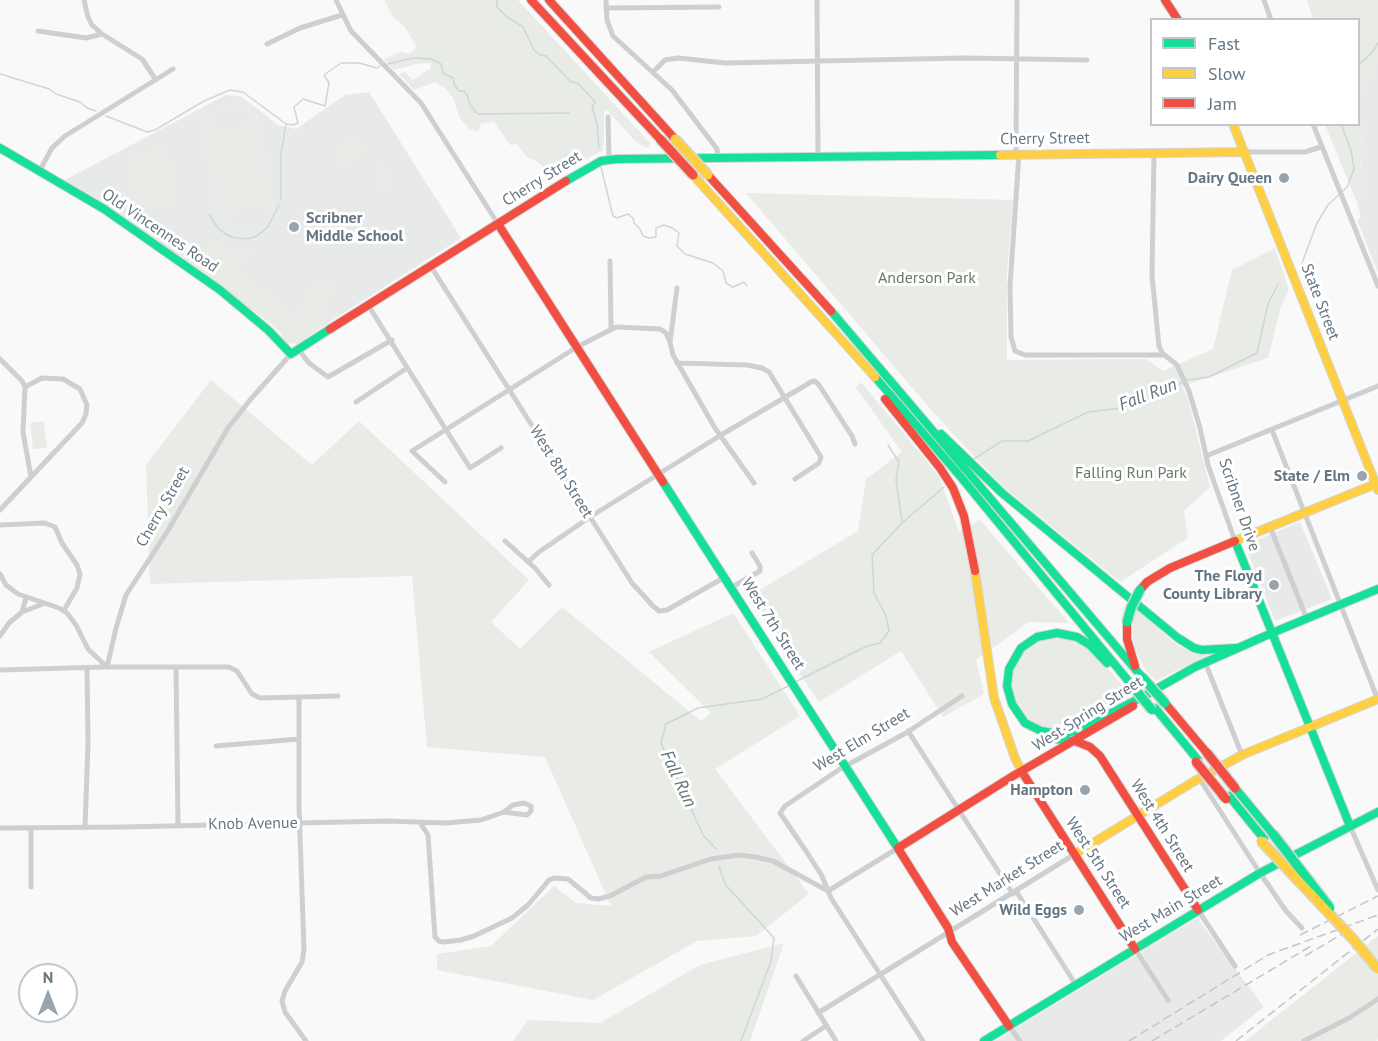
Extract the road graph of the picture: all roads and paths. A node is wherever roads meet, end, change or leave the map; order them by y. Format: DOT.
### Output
graph roads {
  1 [pos="84,0"];
  2 [pos="336,0"];
  3 [pos="531,0"];
  4 [pos="549,0"];
  5 [pos="606,0"];
  6 [pos="817,0"];
  7 [pos="1017,0"];
  8 [pos="1165,0"];
  9 [pos="1264,0"];
  10 [pos="719,7"];
  11 [pos="606,8"];
  12 [pos="342,15"];
  13 [pos="1177,18"];
  14 [pos="1270,18"];
  15 [pos="38,31"];
  16 [pos="102,34"];
  17 [pos="267,44"];
  18 [pos="1017,58"];
  19 [pos="817,60"];
  20 [pos="1087,60"];
  21 [pos="173,69"];
  22 [pos="653,72"];
  23 [pos="156,80"];
  24 [pos="608,117"];
  25 [pos="1234,126"];
  26 [pos="1314,126"];
  27 [pos="1321,147"];
  28 [pos="0,148"];
  29 [pos="1154,152"];
  30 [pos="1245,152"];
  31 [pos="1018,154"];
  32 [pos="718,158"];
  33 [pos="818,158"];
  34 [pos="609,159"];
  35 [pos="40,170"];
  36 [pos="498,224"];
  37 [pos="610,261"];
  38 [pos="430,265"];
  39 [pos="1378,284"];
  40 [pos="677,288"];
  41 [pos="368,305"];
  42 [pos="611,328"];
  43 [pos="392,340"];
  44 [pos="670,342"];
  45 [pos="577,347"];
  46 [pos="295,352"];
  47 [pos="1164,355"];
  48 [pos="0,359"];
  49 [pos="861,361"];
  50 [pos="677,363"];
  51 [pos="407,368"];
  52 [pos="1378,386"];
  53 [pos="26,387"];
  54 [pos="510,391"];
  55 [pos="785,397"];
  56 [pos="905,399"];
  57 [pos="1342,401"];
  58 [pos="356,402"];
  59 [pos="446,430"];
  60 [pos="1272,430"];
  61 [pos="720,435"];
  62 [pos="855,444"];
  63 [pos="501,448"];
  64 [pos="1206,456"];
  65 [pos="660,475"];
  66 [pos="31,477"];
  67 [pos="795,479"];
  68 [pos="445,482"];
  69 [pos="754,483"];
  70 [pos="1377,486"];
  71 [pos="0,510"];
  72 [pos="1304,513"];
  73 [pos="590,517"];
  74 [pos="0,525"];
  75 [pos="1270,527"];
  76 [pos="505,541"];
  77 [pos="1235,541"];
  78 [pos="752,553"];
  79 [pos="528,562"];
  80 [pos="0,574"];
  81 [pos="725,577"];
  82 [pos="549,585"];
  83 [pos="732,587"];
  84 [pos="1378,590"];
  85 [pos="26,598"];
  86 [pos="51,605"];
  87 [pos="1341,605"];
  88 [pos="64,610"];
  89 [pos="22,612"];
  90 [pos="1307,619"];
  91 [pos="1272,633"];
  92 [pos="0,636"];
  93 [pos="1236,648"];
  94 [pos="1205,662"];
  95 [pos="108,667"];
  96 [pos="176,667"];
  97 [pos="87,668"];
  98 [pos="0,670"];
  99 [pos="1135,678"];
  100 [pos="1148,694"];
  101 [pos="338,696"];
  102 [pos="962,696"];
  103 [pos="299,697"];
  104 [pos="1378,699"];
  105 [pos="1025,723"];
  106 [pos="1310,728"];
  107 [pos="908,731"];
  108 [pos="299,739"];
  109 [pos="1075,741"];
  110 [pos="216,746"];
  111 [pos="1242,755"];
  112 [pos="845,766"];
  113 [pos="1022,772"];
  114 [pos="1199,778"];
  115 [pos="959,810"];
  116 [pos="504,812"];
  117 [pos="1378,812"];
  118 [pos="1138,816"];
  119 [pos="300,823"];
  120 [pos="421,824"];
  121 [pos="178,826"];
  122 [pos="1350,826"];
  123 [pos="0,828"];
  124 [pos="31,828"];
  125 [pos="85,828"];
  126 [pos="1266,838"];
  127 [pos="898,848"];
  128 [pos="1075,854"];
  129 [pos="1260,873"];
  130 [pos="31,887"];
  131 [pos="1378,890"];
  132 [pos="828,891"];
  133 [pos="1014,892"];
  134 [pos="1198,910"];
  135 [pos="1302,928"];
  136 [pos="950,933"];
  137 [pos="1135,949"];
  138 [pos="1235,966"];
  139 [pos="1378,968"];
  140 [pos="881,975"];
  141 [pos="796,976"];
  142 [pos="1076,985"];
  143 [pos="1378,999"];
  144 [pos="1168,1000"];
  145 [pos="818,1013"];
  146 [pos="826,1026"];
  147 [pos="1009,1026"];
  148 [pos="306,1041"];
  149 [pos="802,1041"];
  150 [pos="836,1041"];
  151 [pos="923,1041"];
  152 [pos="984,1041"];
  153 [pos="1020,1041"];
  154 [pos="1304,1041"];
  1 -- 16 [label="street"];
  2 -- 12 [label="street"];
  3 -- 49 [label="main road, bridge"];
  4 -- 56 [label="main road, bridge"];
  5 -- 11 [label="street"];
  6 -- 19 [label="street"];
  7 -- 18 [label="street"];
  8 -- 13 [label="main road"];
  9 -- 14 [label="street"];
  10 -- 11 [label="street"];
  11 -- 22 [label="street"];
  12 -- 17 [label="street"];
  12 -- 36 [label="street"];
  15 -- 16 [label="street"];
  16 -- 23 [label="street"];
  18 -- 19 [label="street"];
  18 -- 20 [label="street"];
  18 -- 31 [label="street"];
  19 -- 22 [label="street"];
  19 -- 33 [label="street"];
  21 -- 23 [label="street"];
  22 -- 32 [label="street"];
  23 -- 35 [label="street"];
  24 -- 34 [label="street"];
  25 -- 30 [label="main road, State Street"];
  26 -- 27 [label="street"];
  27 -- 30 [label="street, Cherry Street"];
  27 -- 39 [label="street"];
  28 -- 35 [label="main road, Old Vincennes Road"];
  29 -- 30 [label="main road, Cherry Street"];
  29 -- 31 [label="main road, Cherry Street"];
  29 -- 47 [label="street, Scribner Drive"];
  30 -- 57 [label="main road, State Street"];
  31 -- 33 [label="main road, Cherry Street"];
  31 -- 47 [label="street"];
  32 -- 33 [label="main road, Cherry Street"];
  32 -- 34 [label="main road, Cherry Street"];
  34 -- 36 [label="main road, Cherry Street"];
  35 -- 46 [label="main road, Old Vincennes Road"];
  36 -- 38 [label="main road, Cherry Street"];
  36 -- 45 [label="main road, West 7th Street"];
  37 -- 42 [label="street"];
  38 -- 41 [label="main road, Cherry Street"];
  38 -- 54 [label="street, West 8th Street"];
  40 -- 44 [label="street"];
  41 -- 43 [label="street"];
  41 -- 46 [label="main road, Cherry Street"];
  42 -- 44 [label="street"];
  42 -- 45 [label="street"];
  43 -- 46 [label="street"];
  43 -- 51 [label="street"];
  44 -- 50 [label="street"];
  45 -- 54 [label="street"];
  45 -- 65 [label="main road, West 7th Street"];
  46 -- 95 [label="street, Cherry Street"];
  47 -- 64 [label="street, Scribner Drive"];
  48 -- 53 [label="street"];
  49 -- 99 [label="main road"];
  49 -- 113 [label="main road, West 5th Street"];
  50 -- 55 [label="street"];
  50 -- 61 [label="street"];
  51 -- 58 [label="street"];
  51 -- 59 [label="street"];
  52 -- 57 [label="street"];
  53 -- 66 [label="street"];
  53 -- 66 [label="street"];
  54 -- 59 [label="street"];
  54 -- 73 [label="street, West 8th Street"];
  55 -- 61 [label="street"];
  55 -- 62 [label="street"];
  55 -- 67 [label="street"];
  56 -- 93 [label="main road"];
  56 -- 99 [label="main road"];
  57 -- 60 [label="street"];
  57 -- 70 [label="main road, State Street"];
  59 -- 63 [label="street"];
  59 -- 68 [label="street"];
  60 -- 64 [label="street"];
  60 -- 72 [label="street"];
  61 -- 65 [label="street"];
  61 -- 69 [label="street"];
  64 -- 77 [label="street, Scribner Drive"];
  65 -- 73 [label="street"];
  65 -- 81 [label="main road, West 7th Street"];
  66 -- 71 [label="street"];
  70 -- 72 [label="main road"];
  72 -- 75 [label="main road"];
  72 -- 87 [label="street"];
  73 -- 79 [label="street"];
  73 -- 81 [label="street, West 8th Street"];
  74 -- 88 [label="street"];
  75 -- 77 [label="main road"];
  75 -- 90 [label="street"];
  76 -- 79 [label="street"];
  77 -- 91 [label="main road, Scribner Drive"];
  77 -- 99 [label="main road, bridge"];
  78 -- 83 [label="street"];
  79 -- 82 [label="street"];
  80 -- 85 [label="street"];
  81 -- 83 [label="main road, West 7th Street"];
  83 -- 112 [label="main road, West 7th Street"];
  84 -- 87 [label="main road, West Spring Street"];
  85 -- 86 [label="street"];
  85 -- 89 [label="street"];
  86 -- 88 [label="street"];
  86 -- 89 [label="street"];
  87 -- 90 [label="main road, West Spring Street"];
  87 -- 104 [label="street"];
  88 -- 95 [label="street"];
  89 -- 92 [label="street"];
  90 -- 91 [label="main road, West Spring Street"];
  91 -- 93 [label="main road, West Spring Street"];
  91 -- 106 [label="main road, Scribner Drive"];
  93 -- 94 [label="main road, West Spring Street"];
  94 -- 100 [label="main road, West Spring Street"];
  94 -- 111 [label="street"];
  95 -- 96 [label="street"];
  95 -- 97 [label="street"];
  96 -- 103 [label="street"];
  96 -- 121 [label="street"];
  97 -- 98 [label="street"];
  97 -- 125 [label="street"];
  99 -- 105 [label="main road"];
  99 -- 126 [label="main road, bridge"];
  99 -- 126 [label="main road, bridge"];
  100 -- 105 [label="main road"];
  100 -- 109 [label="main road, West Spring Street"];
  101 -- 103 [label="street"];
  102 -- 107 [label="street, West Elm Street"];
  103 -- 108 [label="street"];
  104 -- 106 [label="main road, West Market Street"];
  105 -- 109 [label="main road"];
  106 -- 111 [label="main road, West Market Street"];
  106 -- 122 [label="main road, Scribner Drive"];
  107 -- 112 [label="street, West Elm Street"];
  107 -- 115 [label="street"];
  108 -- 110 [label="street"];
  108 -- 119 [label="street"];
  109 -- 113 [label="main road, West Spring Street"];
  109 -- 118 [label="main road, West 4th Street"];
  111 -- 114 [label="main road, West Market Street"];
  112 -- 127 [label="main road, West 7th Street"];
  112 -- 132 [label="street, West Elm Street"];
  113 -- 115 [label="main road, West Spring Street"];
  113 -- 128 [label="main road, West 5th Street"];
  114 -- 118 [label="main road, West Market Street"];
  114 -- 129 [label="street"];
  115 -- 127 [label="main road, West Spring Street"];
  115 -- 133 [label="street"];
  116 -- 120 [label="street, Knob Avenue"];
  117 -- 122 [label="main road, West Main Street"];
  118 -- 128 [label="main road, West Market Street"];
  118 -- 134 [label="main road, West 4th Street"];
  119 -- 120 [label="street, Knob Avenue"];
  119 -- 121 [label="street, Knob Avenue"];
  119 -- 148 [label="street"];
  120 -- 132 [label="street"];
  121 -- 125 [label="street, Knob Avenue"];
  122 -- 129 [label="main road, West Main Street"];
  122 -- 131 [label="street, Scribner Drive"];
  123 -- 124 [label="street, Knob Avenue"];
  124 -- 125 [label="street, Knob Avenue"];
  124 -- 130 [label="street"];
  126 -- 139 [label="main road, bridge"];
  126 -- 139 [label="main road, bridge"];
  126 -- 139 [label="main road, bridge"];
  127 -- 132 [label="street, West Spring Street"];
  127 -- 136 [label="main road, West 7th Street"];
  128 -- 133 [label="street, West Market Street"];
  128 -- 137 [label="main road, West 5th Street"];
  129 -- 134 [label="main road, West Main Street"];
  129 -- 135 [label="street"];
  132 -- 140 [label="street"];
  133 -- 136 [label="street, West Market Street"];
  133 -- 142 [label="street"];
  134 -- 137 [label="main road, West Main Street"];
  134 -- 138 [label="street, West 4th Street"];
  136 -- 140 [label="street, West Market Street"];
  136 -- 147 [label="main road, West 7th Street"];
  137 -- 142 [label="main road, West Main Street"];
  137 -- 144 [label="street, West 5th Street"];
  140 -- 145 [label="street, West Market Street"];
  140 -- 151 [label="street"];
  141 -- 145 [label="street"];
  142 -- 147 [label="main road, West Main Street"];
  143 -- 154 [label="street"];
  145 -- 146 [label="street"];
  146 -- 149 [label="street"];
  146 -- 150 [label="street"];
  147 -- 152 [label="main road, West Main Street"];
  147 -- 153 [label="street, West 7th Street"];
}
